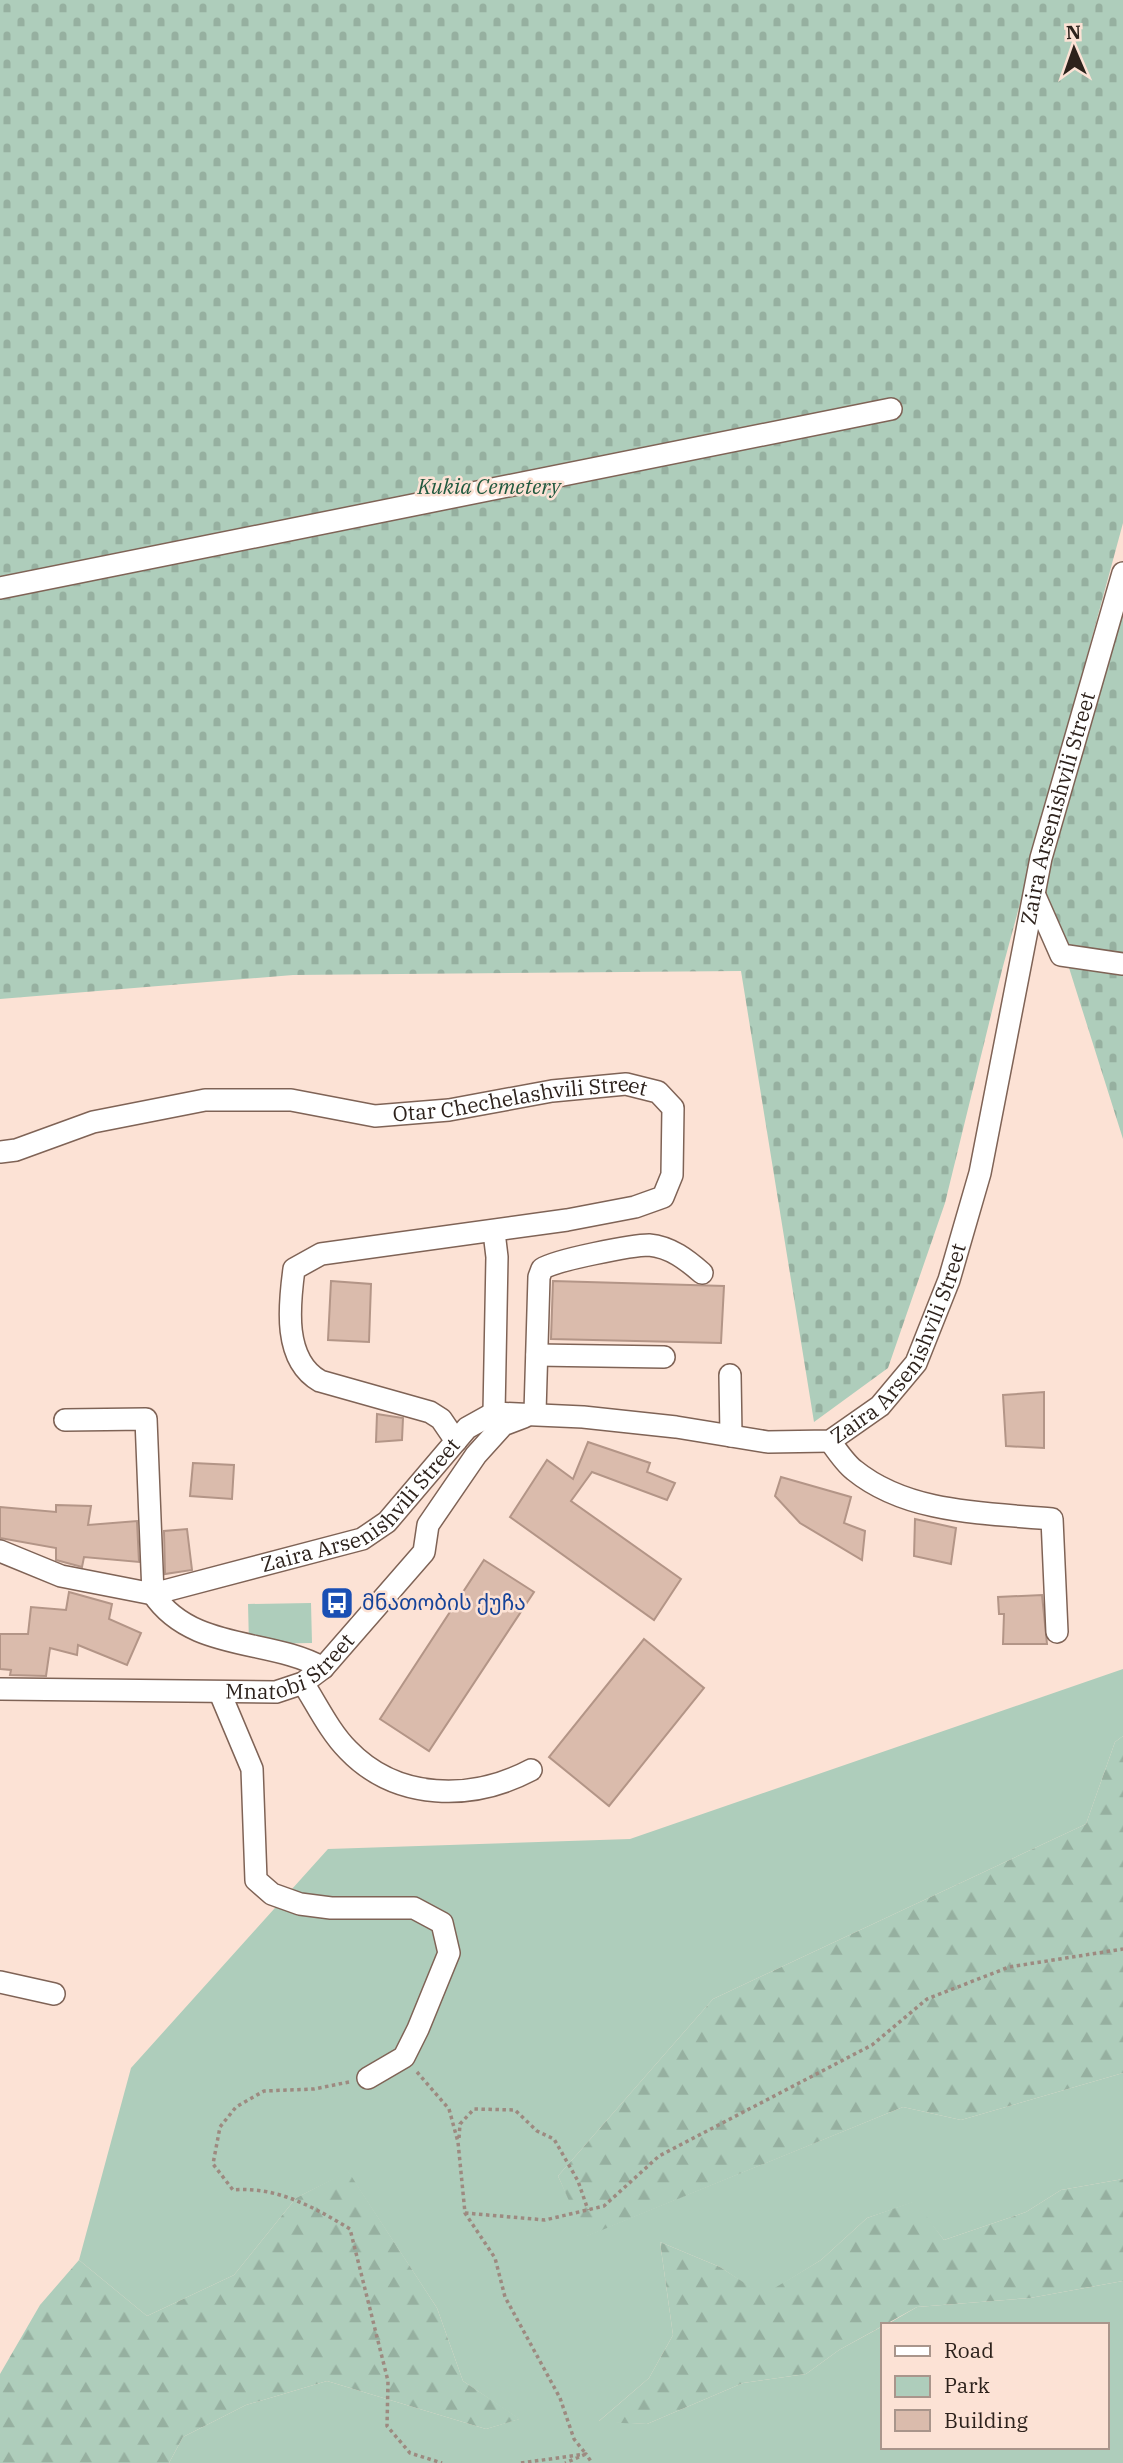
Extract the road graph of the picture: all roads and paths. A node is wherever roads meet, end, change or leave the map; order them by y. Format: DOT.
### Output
graph roads {
  1 [pos="891,409"];
  2 [pos="1123,573"];
  3 [pos="0,588"];
  4 [pos="1035,896"];
  5 [pos="1123,964"];
  6 [pos="0,1152"];
  7 [pos="494,1231"];
  8 [pos="702,1273"];
  9 [pos="537,1355"];
  10 [pos="664,1357"];
  11 [pos="730,1375"];
  12 [pos="535,1412"];
  13 [pos="494,1413"];
  14 [pos="65,1420"];
  15 [pos="731,1436"];
  16 [pos="456,1441"];
  17 [pos="830,1441"];
  18 [pos="0,1551"];
  19 [pos="153,1594"];
  20 [pos="1057,1632"];
  21 [pos="323,1668"];
  22 [pos="303,1684"];
  23 [pos="0,1689"];
  24 [pos="220,1693"];
  25 [pos="531,1770"];
  26 [pos="1123,1949"];
  27 [pos="0,1982"];
  28 [pos="54,1993"];
  29 [pos="404,2057"];
  30 [pos="368,2078"];
  31 [pos="458,2147"];
  32 [pos="588,2210"];
  33 [pos="465,2213"];
  34 [pos="586,2454"];
  35 [pos="442,2463"];
  36 [pos="521,2463"];
  37 [pos="565,2463"];
  38 [pos="592,2463"];
  1 -- 3 [label="street"];
  2 -- 4 [label="street, Zaira Arsenishvili Street"];
  4 -- 5 [label="street"];
  4 -- 17 [label="street, Zaira Arsenishvili Street"];
  6 -- 7 [label="street, Otar Chechelashvili Street"];
  7 -- 13 [label="street"];
  7 -- 16 [label="street, Otar Chechelashvili Street"];
  8 -- 9 [label="street"];
  9 -- 10 [label="street"];
  9 -- 12 [label="street"];
  11 -- 15 [label="street"];
  12 -- 13 [label="street, Zaira Arsenishvili Street"];
  12 -- 15 [label="street, Zaira Arsenishvili Street"];
  12 -- 21 [label="street, Mnatobi Street"];
  13 -- 16 [label="street, Zaira Arsenishvili Street"];
  14 -- 19 [label="street"];
  15 -- 17 [label="street, Zaira Arsenishvili Street"];
  16 -- 19 [label="street, Zaira Arsenishvili Street"];
  17 -- 20 [label="street"];
  18 -- 19 [label="street, Zaira Arsenishvili Street"];
  19 -- 21 [label="street"];
  21 -- 22 [label="street, Mnatobi Street"];
  22 -- 24 [label="street, Mnatobi Street"];
  22 -- 25 [label="street"];
  23 -- 24 [label="street, Mnatobi Street"];
  24 -- 29 [label="street"];
  26 -- 32 [label="path"];
  27 -- 28 [label="street"];
  29 -- 30 [label="street"];
  29 -- 31 [label="path"];
  30 -- 35 [label="path"];
  31 -- 32 [label="path"];
  31 -- 33 [label="path"];
  32 -- 33 [label="path"];
  33 -- 34 [label="path"];
  34 -- 36 [label="path"];
  34 -- 37 [label="path"];
  34 -- 38 [label="path"];
}
